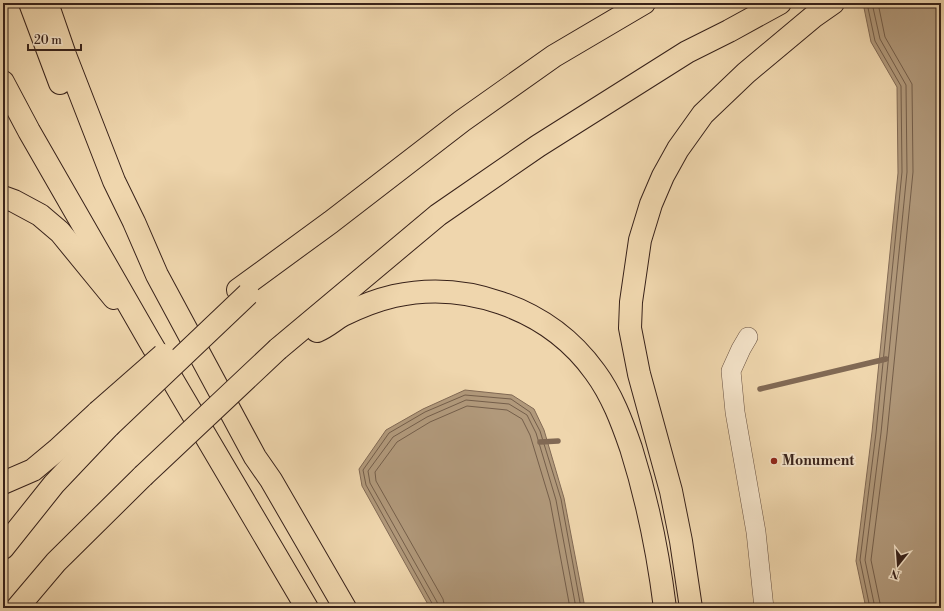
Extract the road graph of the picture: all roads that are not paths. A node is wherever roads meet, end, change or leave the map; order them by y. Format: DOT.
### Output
graph roads {
  1 [pos="30,3"];
  2 [pos="47,3"];
  3 [pos="644,3"];
  4 [pos="780,3"];
  5 [pos="833,3"];
  6 [pos="3,82"];
  7 [pos="114,181"];
  8 [pos="3,197"];
  9 [pos="748,337"];
  10 [pos="149,340"];
  11 [pos="278,349"];
  12 [pos="104,419"];
  13 [pos="3,484"];
  14 [pos="3,548"];
  15 [pos="318,562"];
  16 [pos="17,608"];
  17 [pos="307,608"];
  18 [pos="345,608"];
  19 [pos="351,608"];
  20 [pos="665,608"];
  21 [pos="691,608"];
  22 [pos="764,608"];
  1 -- 7 [label="highway"];
  2 -- 7 [label="highway"];
  3 -- 12 [label="highway, bridge"];
  4 -- 11 [label="highway"];
  5 -- 21 [label="highway"];
  6 -- 10 [label="highway"];
  7 -- 15 [label="highway"];
  8 -- 10 [label="highway"];
  9 -- 22 [label="lane"];
  10 -- 17 [label="highway"];
  11 -- 16 [label="highway, bridge"];
  11 -- 20 [label="highway"];
  12 -- 13 [label="highway"];
  12 -- 14 [label="highway"];
  15 -- 18 [label="highway"];
  15 -- 19 [label="highway"];
}
